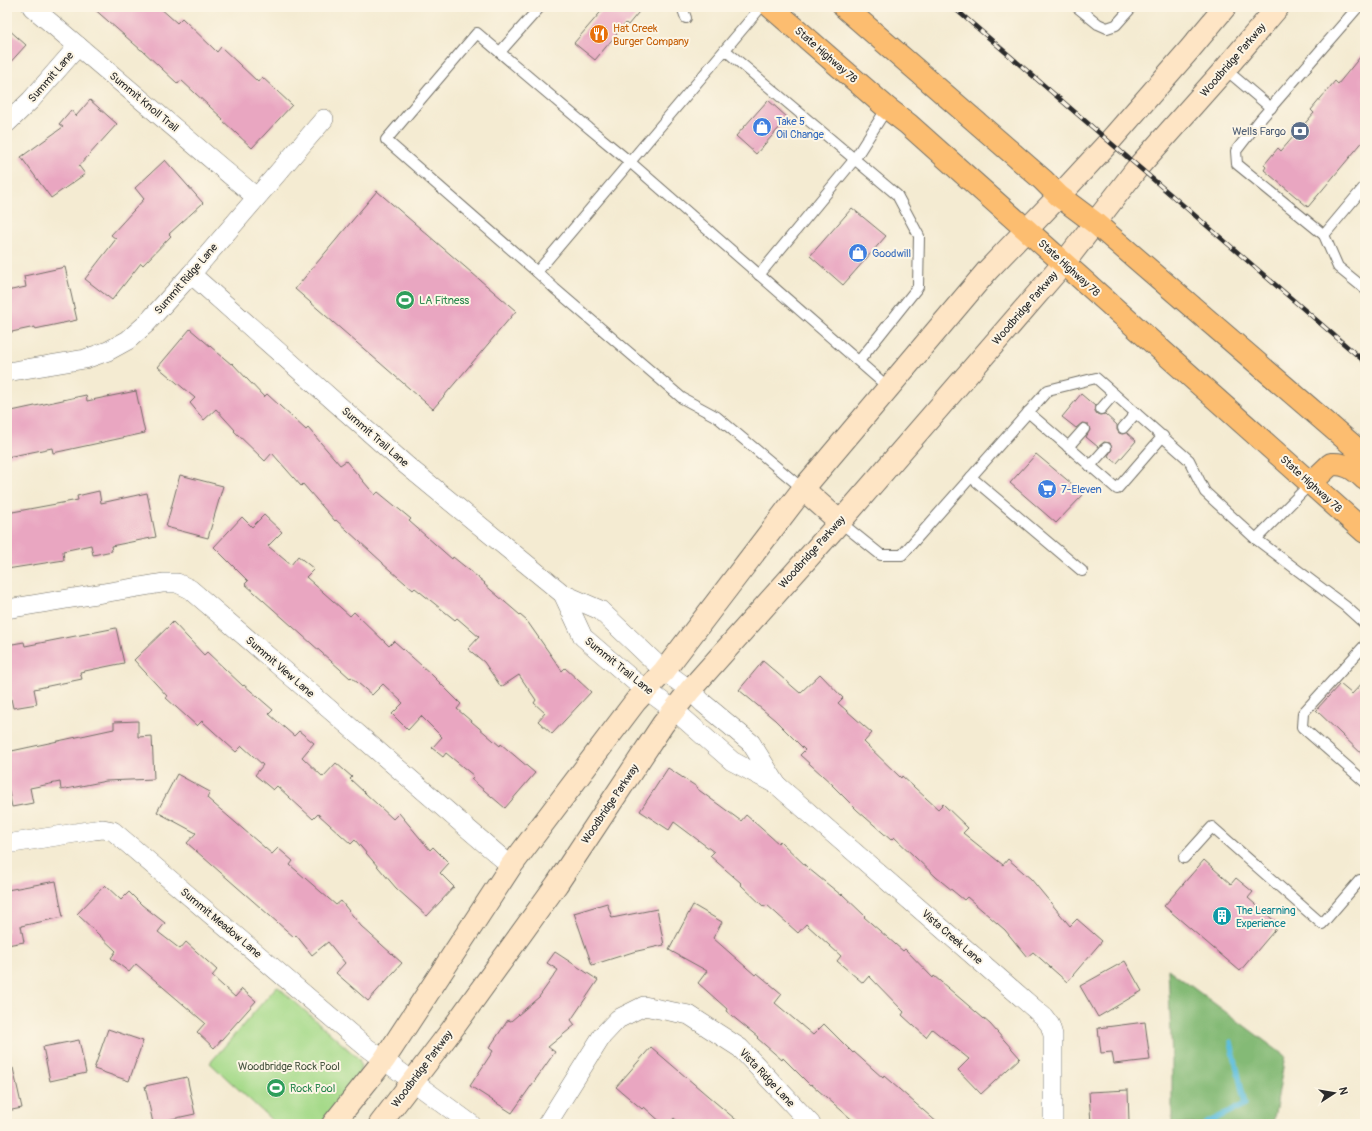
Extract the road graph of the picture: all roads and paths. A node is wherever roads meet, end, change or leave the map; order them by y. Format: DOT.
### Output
graph roads {
  1 [pos="32,7"];
  2 [pos="540,7"];
  3 [pos="682,7"];
  4 [pos="761,7"];
  5 [pos="771,7"];
  6 [pos="844,7"];
  7 [pos="1077,7"];
  8 [pos="1132,7"];
  9 [pos="1225,7"];
  10 [pos="1278,7"];
  11 [pos="1358,7"];
  12 [pos="686,18"];
  13 [pos="78,46"];
  14 [pos="725,50"];
  15 [pos="500,52"];
  16 [pos="1225,69"];
  17 [pos="887,108"];
  18 [pos="1271,108"];
  19 [pos="324,119"];
  20 [pos="7,123"];
  21 [pos="854,160"];
  22 [pos="630,162"];
  23 [pos="1365,186"];
  24 [pos="1059,196"];
  25 [pos="256,197"];
  26 [pos="1095,223"];
  27 [pos="1027,230"];
  28 [pos="1324,234"];
  29 [pos="1064,263"];
  30 [pos="537,272"];
  31 [pos="191,274"];
  32 [pos="759,275"];
  33 [pos="1365,289"];
  34 [pos="858,361"];
  35 [pos="7,372"];
  36 [pos="889,388"];
  37 [pos="1114,394"];
  38 [pos="1101,409"];
  39 [pos="1028,412"];
  40 [pos="1136,413"];
  41 [pos="1123,428"];
  42 [pos="1084,429"];
  43 [pos="1163,436"];
  44 [pos="1068,447"];
  45 [pos="1106,448"];
  46 [pos="1365,456"];
  47 [pos="1090,466"];
  48 [pos="971,477"];
  49 [pos="1365,478"];
  50 [pos="1310,484"];
  51 [pos="803,489"];
  52 [pos="840,522"];
  53 [pos="1365,532"];
  54 [pos="1256,539"];
  55 [pos="1082,572"];
  56 [pos="563,594"];
  57 [pos="7,609"];
  58 [pos="1365,624"];
  59 [pos="1365,645"];
  60 [pos="664,671"];
  61 [pos="646,689"];
  62 [pos="690,690"];
  63 [pos="674,710"];
  64 [pos="1365,782"];
  65 [pos="777,785"];
  66 [pos="7,844"];
  67 [pos="1184,858"];
  68 [pos="510,866"];
  69 [pos="1363,880"];
  70 [pos="384,1060"];
  71 [pos="413,1082"];
  72 [pos="333,1124"];
  73 [pos="380,1124"];
  74 [pos="471,1124"];
  75 [pos="547,1124"];
  76 [pos="810,1124"];
  77 [pos="1053,1124"];
  1 -- 13 [label="street, Summit Knoll Trail"];
  2 -- 15 [label="lane"];
  3 -- 12 [label="lane"];
  4 -- 14 [label="lane"];
  5 -- 17 [label="main road, State Highway 78"];
  6 -- 24 [label="main road"];
  7 -- 8 [label="lane"];
  9 -- 24 [label="main road"];
  10 -- 16 [label="main road, Woodbridge Parkway"];
  11 -- 18 [label="lane"];
  13 -- 20 [label="street, Summit Lane"];
  13 -- 25 [label="street, Summit Knoll Trail"];
  14 -- 21 [label="lane"];
  14 -- 22 [label="lane"];
  15 -- 22 [label="lane"];
  15 -- 30 [label="lane"];
  16 -- 18 [label="lane"];
  16 -- 26 [label="main road, Woodbridge Parkway"];
  17 -- 21 [label="lane"];
  17 -- 27 [label="main road, State Highway 78"];
  18 -- 28 [label="lane"];
  19 -- 25 [label="street, Summit Ridge Lane"];
  21 -- 32 [label="lane"];
  21 -- 34 [label="lane"];
  22 -- 30 [label="lane"];
  22 -- 32 [label="lane"];
  23 -- 28 [label="lane"];
  24 -- 26 [label="main road"];
  24 -- 27 [label="main road"];
  25 -- 31 [label="street, Summit Ridge Lane"];
  26 -- 29 [label="main road, Woodbridge Parkway"];
  26 -- 46 [label="main road"];
  27 -- 29 [label="main road, State Highway 78"];
  27 -- 36 [label="main road"];
  28 -- 33 [label="lane"];
  29 -- 50 [label="main road, State Highway 78"];
  29 -- 52 [label="main road, Woodbridge Parkway"];
  30 -- 51 [label="lane"];
  31 -- 35 [label="street, Summit Ridge Lane"];
  31 -- 56 [label="street, Summit Trail Lane"];
  32 -- 34 [label="lane"];
  34 -- 36 [label="lane"];
  36 -- 51 [label="main road"];
  37 -- 38 [label="lane"];
  37 -- 39 [label="lane"];
  37 -- 40 [label="lane"];
  39 -- 44 [label="lane"];
  39 -- 48 [label="lane"];
  40 -- 41 [label="lane"];
  40 -- 43 [label="lane"];
  42 -- 44 [label="lane"];
  43 -- 47 [label="lane"];
  43 -- 54 [label="lane"];
  44 -- 47 [label="lane"];
  45 -- 47 [label="lane"];
  48 -- 52 [label="lane"];
  48 -- 55 [label="lane"];
  49 -- 50 [label="main road"];
  50 -- 53 [label="main road, State Highway 78"];
  50 -- 54 [label="lane"];
  51 -- 52 [label="main road"];
  51 -- 60 [label="main road"];
  52 -- 62 [label="main road, Woodbridge Parkway"];
  54 -- 58 [label="lane"];
  56 -- 60 [label="street, Summit Trail Lane"];
  56 -- 61 [label="street, Summit Trail Lane"];
  57 -- 68 [label="street, Summit View Lane"];
  59 -- 64 [label="lane"];
  60 -- 61 [label="main road"];
  60 -- 62 [label="street, Summit Trail Lane"];
  61 -- 63 [label="street, Summit Trail Lane"];
  61 -- 68 [label="main road"];
  62 -- 63 [label="main road, Woodbridge Parkway"];
  62 -- 65 [label="street, Vista Creek Lane"];
  63 -- 65 [label="street, Vista Creek Lane"];
  63 -- 71 [label="main road, Woodbridge Parkway"];
  65 -- 77 [label="street, Vista Creek Lane"];
  66 -- 70 [label="street, Summit Meadow Lane"];
  67 -- 69 [label="lane"];
  68 -- 70 [label="main road"];
  70 -- 71 [label="street, Summit Meadow Lane"];
  70 -- 72 [label="main road"];
  71 -- 73 [label="main road, Woodbridge Parkway"];
  71 -- 74 [label="street, Summit Meadow Lane"];
  75 -- 76 [label="street, Vista Ridge Lane"];
}
